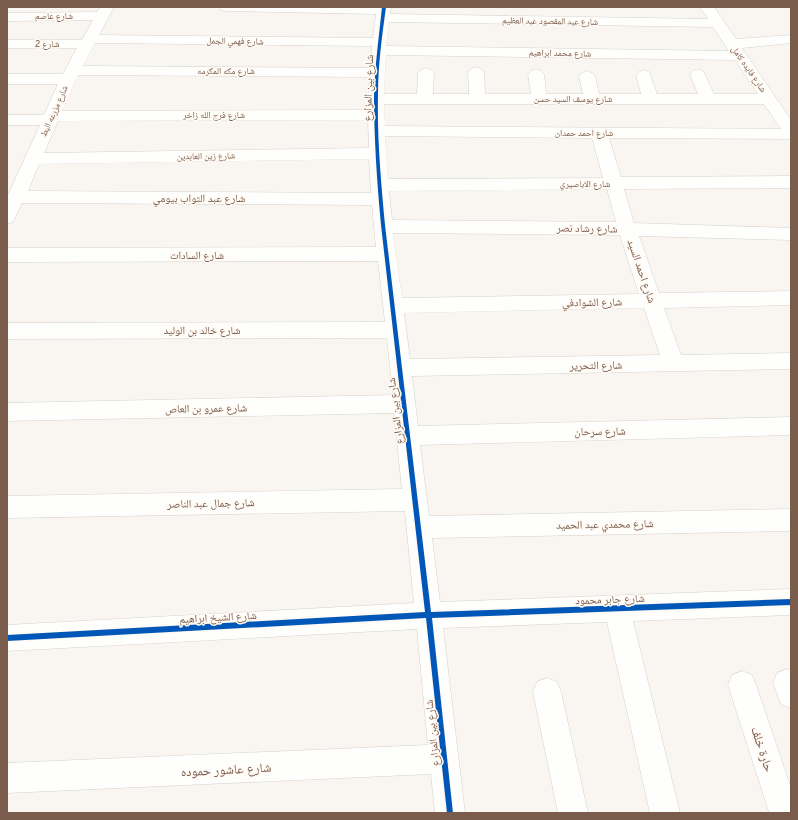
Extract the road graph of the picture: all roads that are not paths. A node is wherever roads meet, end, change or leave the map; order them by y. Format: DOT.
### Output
graph roads {
  1 [pos="226,7"];
  2 [pos="707,7"];
  3 [pos="104,11"];
  4 [pos="384,12"];
  5 [pos="7,17"];
  6 [pos="718,23"];
  7 [pos="773,26"];
  8 [pos="785,40"];
  9 [pos="88,42"];
  10 [pos="7,44"];
  11 [pos="380,46"];
  12 [pos="736,50"];
  13 [pos="791,56"];
  14 [pos="378,72"];
  15 [pos="476,72"];
  16 [pos="426,73"];
  17 [pos="536,74"];
  18 [pos="698,74"];
  19 [pos="71,75"];
  20 [pos="644,75"];
  21 [pos="587,76"];
  22 [pos="7,79"];
  23 [pos="425,99"];
  24 [pos="477,99"];
  25 [pos="539,99"];
  26 [pos="592,99"];
  27 [pos="650,99"];
  28 [pos="708,99"];
  29 [pos="770,99"];
  30 [pos="377,115"];
  31 [pos="51,118"];
  32 [pos="7,120"];
  33 [pos="789,126"];
  34 [pos="599,133"];
  35 [pos="378,153"];
  36 [pos="30,166"];
  37 [pos="7,173"];
  38 [pos="791,182"];
  39 [pos="615,183"];
  40 [pos="380,192"];
  41 [pos="16,197"];
  42 [pos="7,218"];
  43 [pos="384,226"];
  44 [pos="627,229"];
  45 [pos="791,234"];
  46 [pos="387,254"];
  47 [pos="7,255"];
  48 [pos="791,298"];
  49 [pos="653,301"];
  50 [pos="393,306"];
  51 [pos="396,330"];
  52 [pos="7,331"];
  53 [pos="791,361"];
  54 [pos="673,363"];
  55 [pos="400,368"];
  56 [pos="405,404"];
  57 [pos="7,412"];
  58 [pos="791,426"];
  59 [pos="408,436"];
  60 [pos="416,500"];
  61 [pos="7,507"];
  62 [pos="791,520"];
  63 [pos="419,527"];
  64 [pos="791,602"];
  65 [pos="616,609"];
  66 [pos="430,615"];
  67 [pos="7,638"];
  68 [pos="742,685"];
  69 [pos="547,692"];
  70 [pos="445,759"];
  71 [pos="7,778"];
  72 [pos="784,812"];
  73 [pos="791,812"];
  74 [pos="450,813"];
  75 [pos="573,813"];
  76 [pos="665,813"];
  77 [pos="780,813"];
  1 -- 4 [label="street, شارع عبد المقصود عبد العظيم"];
  2 -- 6 [label="street, شارع فايده كامل"];
  3 -- 5 [label="street, شارع عاصم"];
  3 -- 9 [label="street, شارع مزرعه البط"];
  4 -- 6 [label="street, شارع عبد المقصود عبد العظيم"];
  4 -- 11 [label="street, شارع بين المزارع"];
  6 -- 12 [label="street, شارع فايده كامل"];
  7 -- 8 [label="street"];
  8 -- 12 [label="street, شارع محمد ابراهيم"];
  8 -- 13 [label="street"];
  9 -- 10 [label="street, شارع 2"];
  9 -- 11 [label="street, شارع فهمي الجمل"];
  9 -- 19 [label="street, شارع مزرعه البط"];
  11 -- 12 [label="street, شارع محمد ابراهيم"];
  11 -- 14 [label="street, شارع بين المزارع"];
  12 -- 29 [label="street, شارع فايده كامل"];
  14 -- 19 [label="street, شارع مكه المكرمه"];
  14 -- 30 [label="street, شارع بين المزارع"];
  15 -- 24 [label="street"];
  16 -- 23 [label="street"];
  17 -- 25 [label="street"];
  18 -- 28 [label="street"];
  19 -- 22 [label="street, شارع مكه المكرمه"];
  19 -- 31 [label="street, شارع مزرعه البط"];
  20 -- 27 [label="street"];
  21 -- 26 [label="street"];
  23 -- 24 [label="street, شارع يوسف السيد حسن"];
  23 -- 30 [label="street, شارع يوسف السيد حسن"];
  24 -- 25 [label="street, شارع يوسف السيد حسن"];
  25 -- 26 [label="street, شارع يوسف السيد حسن"];
  26 -- 27 [label="street, شارع يوسف السيد حسن"];
  27 -- 28 [label="street, شارع يوسف السيد حسن"];
  28 -- 29 [label="street, شارع يوسف السيد حسن"];
  29 -- 33 [label="street, شارع فايده كامل"];
  30 -- 31 [label="street, شارع فرج الله زاخر"];
  30 -- 34 [label="street, شارع احمد حمدان"];
  30 -- 35 [label="street, شارع بين المزارع"];
  31 -- 32 [label="street, شارع فرج الله زاخر"];
  31 -- 36 [label="street, شارع مزرعه البط"];
  33 -- 34 [label="street, شارع احمد حمدان"];
  34 -- 39 [label="street, شارع احمد السيد"];
  35 -- 36 [label="street, شارع زين العابدين"];
  35 -- 40 [label="street, شارع بين المزارع"];
  36 -- 37 [label="street, شارع زين العابدين"];
  36 -- 41 [label="street, شارع مزرعه البط"];
  38 -- 39 [label="street, شارع الاباصيري"];
  39 -- 40 [label="street, شارع الاباصيري"];
  39 -- 44 [label="street, شارع احمد السيد"];
  40 -- 41 [label="street, شارع عبد التواب بيومي"];
  40 -- 43 [label="street, شارع بين المزارع"];
  41 -- 42 [label="street, شارع مزرعه البط"];
  43 -- 44 [label="street, شارع رشاد نصر"];
  43 -- 46 [label="street, شارع بين المزارع"];
  44 -- 45 [label="street, شارع رشاد نصر"];
  44 -- 49 [label="street, شارع احمد السيد"];
  46 -- 47 [label="street, شارع السادات"];
  46 -- 50 [label="street, شارع بين المزارع"];
  48 -- 49 [label="street, شارع الشوادفي"];
  49 -- 50 [label="street, شارع الشوادفي"];
  49 -- 54 [label="street, شارع احمد السيد"];
  50 -- 51 [label="street, شارع بين المزارع"];
  51 -- 52 [label="street, شارع خالد بن الوليد"];
  51 -- 55 [label="street, شارع بين المزارع"];
  53 -- 54 [label="street, شارع التحرير"];
  54 -- 55 [label="street, شارع التحرير"];
  55 -- 56 [label="street, شارع بين المزارع"];
  56 -- 57 [label="street, شارع عمرو بن العاص"];
  56 -- 59 [label="street, شارع بين المزارع"];
  58 -- 59 [label="street, شارع سرحان"];
  59 -- 60 [label="street, شارع بين المزارع"];
  60 -- 61 [label="street, شارع جمال عبد الناصر"];
  60 -- 63 [label="street, شارع بين المزارع"];
  62 -- 63 [label="street, شارع محمدي عبد الحميد"];
  63 -- 66 [label="street, شارع بين المزارع"];
  64 -- 65 [label="street, شارع جابر محمود"];
  65 -- 66 [label="street, شارع جابر محمود"];
  65 -- 76 [label="street"];
  66 -- 67 [label="street, شارع الشيخ ابراهيم"];
  66 -- 70 [label="street, شارع بين المزارع"];
  68 -- 72 [label="street, حارة خلف"];
  69 -- 75 [label="street"];
  70 -- 71 [label="street, شارع عاشور حموده"];
  70 -- 74 [label="street, شارع بين المزارع"];
  72 -- 73 [label="street"];
  72 -- 77 [label="street"];
}
